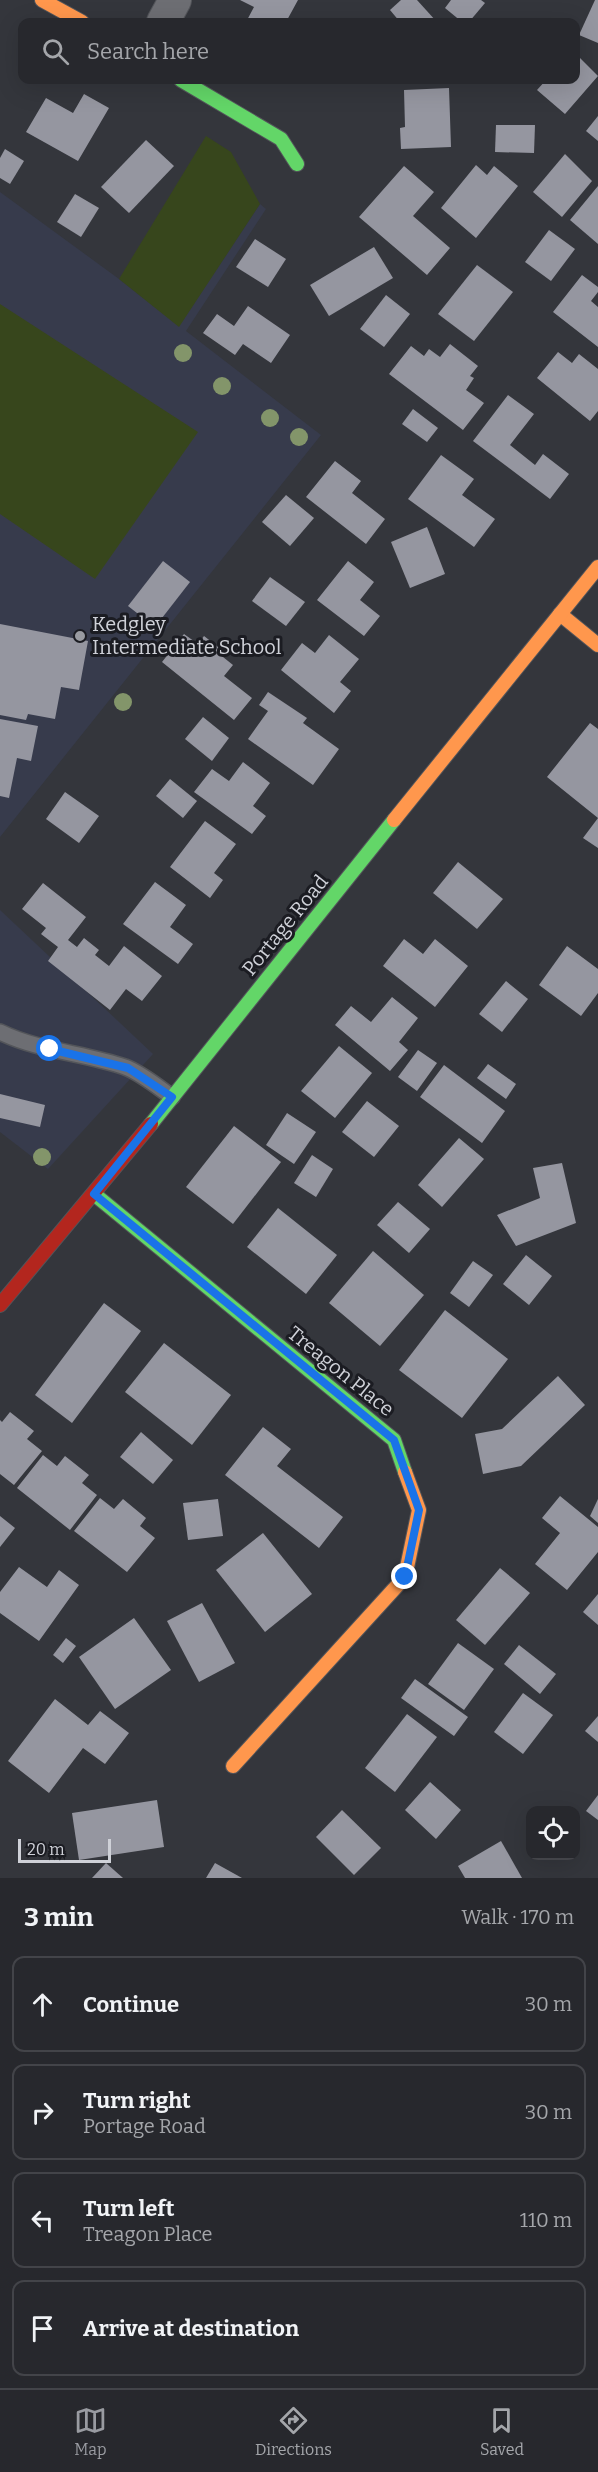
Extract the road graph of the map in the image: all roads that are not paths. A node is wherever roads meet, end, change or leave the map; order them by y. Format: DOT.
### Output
graph roads {
  1 [pos="42,0"];
  2 [pos="175,0"];
  3 [pos="75,18"];
  4 [pos="165,18"];
  5 [pos="188,84"];
  6 [pos="297,164"];
  7 [pos="598,567"];
  8 [pos="560,614"];
  9 [pos="598,645"];
  10 [pos="0,1032"];
  11 [pos="172,1097"];
  12 [pos="94,1194"];
  13 [pos="0,1305"];
  14 [pos="233,1766"];
  1 -- 3 [label="street"];
  2 -- 4 [label="street"];
  5 -- 6 [label="street"];
  7 -- 8 [label="street, Portage Road"];
  8 -- 9 [label="street"];
  8 -- 11 [label="street, Portage Road"];
  10 -- 11 [label="lane"];
  11 -- 12 [label="street, Portage Road"];
  12 -- 13 [label="street, Portage Road"];
  12 -- 14 [label="street, Treagon Place"];
}
